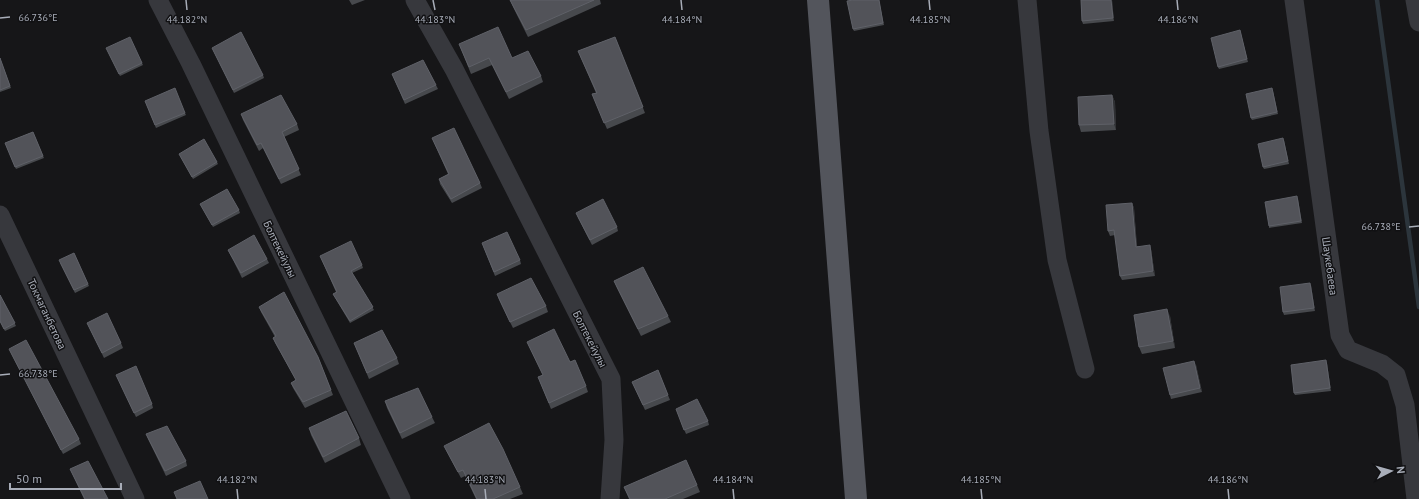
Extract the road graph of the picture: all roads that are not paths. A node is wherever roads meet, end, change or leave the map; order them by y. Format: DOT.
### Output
graph roads {
  1 [pos="158,0"];
  2 [pos="415,0"];
  3 [pos="818,0"];
  4 [pos="1027,0"];
  5 [pos="1294,0"];
  6 [pos="1415,0"];
  7 [pos="1419,22"];
  8 [pos="0,215"];
  9 [pos="1085,369"];
  10 [pos="135,499"];
  11 [pos="402,499"];
  12 [pos="610,499"];
  13 [pos="856,499"];
  14 [pos="1416,499"];
  1 -- 11 [label="street, Болтекейулы"];
  2 -- 12 [label="street, Болтекейулы"];
  3 -- 13 [label="main road"];
  4 -- 9 [label="street"];
  5 -- 14 [label="street, Шаукебаева"];
  6 -- 7 [label="street"];
  8 -- 10 [label="street, Токмаганбетова"];
}
